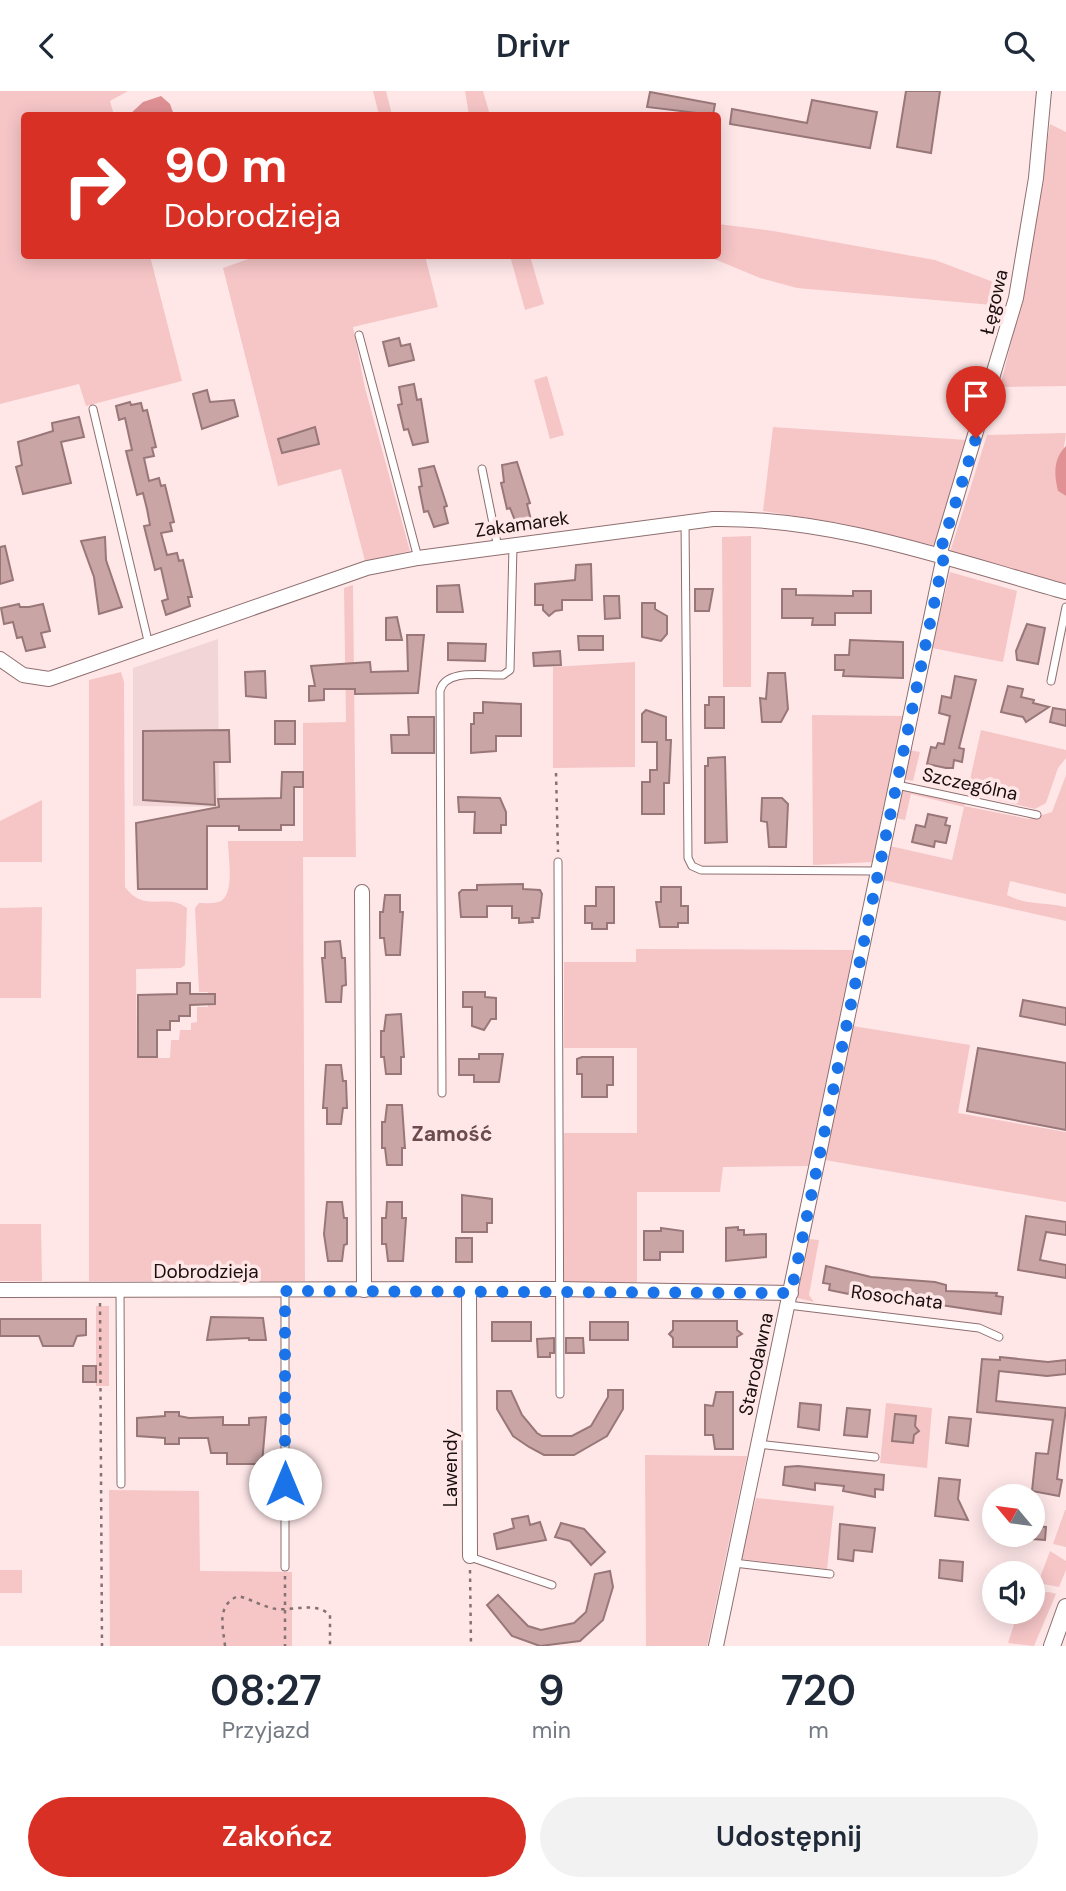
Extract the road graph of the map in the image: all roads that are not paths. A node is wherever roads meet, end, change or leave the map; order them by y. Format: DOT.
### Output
graph roads {
  1 [pos="1044,91"];
  2 [pos="359,335"];
  3 [pos="93,409"];
  4 [pos="482,469"];
  5 [pos="685,521"];
  6 [pos="506,547"];
  7 [pos="942,556"];
  8 [pos="418,558"];
  9 [pos="1066,592"];
  10 [pos="1066,607"];
  11 [pos="149,646"];
  12 [pos="0,659"];
  13 [pos="1051,681"];
  14 [pos="896,784"];
  15 [pos="1037,815"];
  16 [pos="558,862"];
  17 [pos="876,870"];
  18 [pos="362,892"];
  19 [pos="442,1093"];
  20 [pos="558,1289"];
  21 [pos="0,1290"];
  22 [pos="120,1290"];
  23 [pos="365,1290"];
  24 [pos="285,1291"];
  25 [pos="469,1291"];
  26 [pos="789,1299"];
  27 [pos="999,1337"];
  28 [pos="560,1394"];
  29 [pos="758,1444"];
  30 [pos="875,1457"];
  31 [pos="121,1484"];
  32 [pos="470,1556"];
  33 [pos="733,1563"];
  34 [pos="285,1567"];
  35 [pos="831,1574"];
  36 [pos="552,1585"];
  37 [pos="1066,1607"];
  38 [pos="716,1646"];
  39 [pos="1052,1646"];
  1 -- 7 [label="street, Łęgowa"];
  2 -- 8 [label="lane"];
  3 -- 11 [label="lane"];
  4 -- 6 [label="lane"];
  5 -- 6 [label="street, Zakamarek"];
  5 -- 7 [label="street, Zakamarek"];
  5 -- 17 [label="lane"];
  6 -- 8 [label="street, Zakamarek"];
  6 -- 19 [label="lane"];
  7 -- 9 [label="street, Zakamarek"];
  7 -- 14 [label="street, Starodawna"];
  8 -- 11 [label="street, Zakamarek"];
  10 -- 13 [label="lane"];
  11 -- 12 [label="street, Zakamarek"];
  14 -- 15 [label="lane, Szczególna"];
  14 -- 17 [label="street, Starodawna"];
  16 -- 20 [label="lane"];
  17 -- 26 [label="street, Starodawna"];
  18 -- 23 [label="street"];
  20 -- 25 [label="street, Dobrodzieja"];
  20 -- 26 [label="street, Dobrodzieja"];
  20 -- 28 [label="lane"];
  21 -- 22 [label="street, Dobrodzieja"];
  22 -- 24 [label="street, Dobrodzieja"];
  22 -- 31 [label="lane"];
  23 -- 24 [label="street, Dobrodzieja"];
  23 -- 25 [label="street, Dobrodzieja"];
  24 -- 34 [label="lane"];
  25 -- 32 [label="street, Lawendy"];
  26 -- 27 [label="lane, Rosochata"];
  26 -- 29 [label="street, Starodawna"];
  29 -- 30 [label="lane"];
  29 -- 33 [label="street, Starodawna"];
  32 -- 36 [label="lane"];
  33 -- 35 [label="lane"];
  33 -- 38 [label="street, Starodawna"];
  37 -- 39 [label="street"];
}
